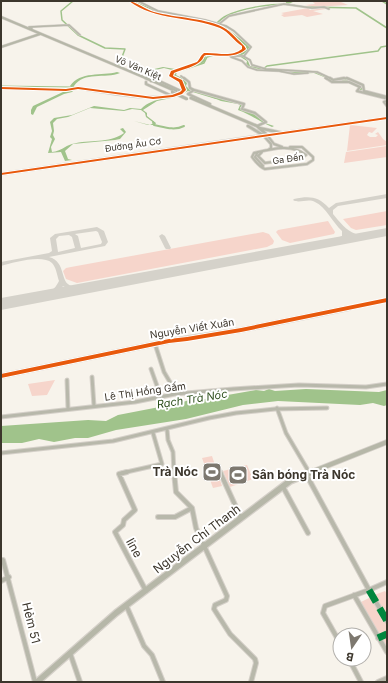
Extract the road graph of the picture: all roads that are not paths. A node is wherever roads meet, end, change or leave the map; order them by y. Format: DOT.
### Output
graph roads {
  1 [pos="130,1"];
  2 [pos="138,1"];
  3 [pos="329,9"];
  4 [pos="1,18"];
  5 [pos="219,23"];
  6 [pos="31,30"];
  7 [pos="39,35"];
  8 [pos="80,35"];
  9 [pos="1,47"];
  10 [pos="229,55"];
  11 [pos="243,56"];
  12 [pos="102,61"];
  13 [pos="300,73"];
  14 [pos="315,74"];
  15 [pos="181,76"];
  16 [pos="325,78"];
  17 [pos="150,81"];
  18 [pos="146,82"];
  19 [pos="356,83"];
  20 [pos="1,88"];
  21 [pos="193,91"];
  22 [pos="183,92"];
  23 [pos="172,96"];
  24 [pos="387,99"];
  25 [pos="208,105"];
  26 [pos="387,106"];
  27 [pos="216,110"];
  28 [pos="387,118"];
  29 [pos="257,128"];
  30 [pos="282,133"];
  31 [pos="264,134"];
  32 [pos="251,135"];
  33 [pos="227,139"];
  34 [pos="290,147"];
  35 [pos="285,148"];
  36 [pos="268,150"];
  37 [pos="262,152"];
  38 [pos="1,173"];
  39 [pos="387,300"];
  40 [pos="155,344"];
  41 [pos="151,369"];
  42 [pos="1,376"];
  43 [pos="92,377"];
  44 [pos="67,380"];
  45 [pos="387,384"];
  46 [pos="177,394"];
  47 [pos="161,397"];
  48 [pos="94,406"];
  49 [pos="277,408"];
  50 [pos="327,408"];
  51 [pos="68,409"];
  52 [pos="1,417"];
  53 [pos="167,429"];
  54 [pos="153,433"];
  55 [pos="387,442"];
  56 [pos="1,452"];
  57 [pos="219,469"];
  58 [pos="307,473"];
  59 [pos="283,486"];
  60 [pos="192,508"];
  61 [pos="158,517"];
  62 [pos="241,518"];
  63 [pos="308,533"];
  64 [pos="204,546"];
  65 [pos="3,560"];
  66 [pos="9,577"];
  67 [pos="1,581"];
  68 [pos="386,583"];
  69 [pos="369,590"];
  70 [pos="146,591"];
  71 [pos="354,595"];
  72 [pos="126,605"];
  73 [pos="387,621"];
  74 [pos="332,629"];
  75 [pos="387,634"];
  76 [pos="378,638"];
  77 [pos="70,652"];
  78 [pos="387,652"];
  79 [pos="353,667"];
  80 [pos="387,678"];
  81 [pos="36,682"];
  82 [pos="80,682"];
  83 [pos="163,682"];
  84 [pos="252,682"];
  85 [pos="361,682"];
  86 [pos="378,682"];
  1 -- 10 [label="street"];
  2 -- 5 [label="street"];
  3 -- 5 [label="street"];
  4 -- 6 [label="main road, Võ Văn Kiệt"];
  4 -- 7 [label="main road, Võ Văn Kiệt"];
  5 -- 11 [label="street"];
  6 -- 7 [label="main road, Võ Văn Kiệt"];
  6 -- 8 [label="street"];
  7 -- 9 [label="main road"];
  7 -- 12 [label="main road, Võ Văn Kiệt"];
  10 -- 11 [label="street"];
  10 -- 13 [label="street"];
  10 -- 22 [label="street"];
  11 -- 13 [label="street"];
  12 -- 17 [label="main road, Võ Văn Kiệt"];
  12 -- 18 [label="main road, Võ Văn Kiệt"];
  13 -- 14 [label="street"];
  13 -- 19 [label="street"];
  15 -- 21 [label="street"];
  16 -- 19 [label="street"];
  17 -- 22 [label="street"];
  17 -- 25 [label="main road, Võ Văn Kiệt, bridge"];
  18 -- 23 [label="street"];
  18 -- 27 [label="main road, Võ Văn Kiệt, bridge"];
  19 -- 24 [label="street"];
  19 -- 24 [label="street"];
  20 -- 23 [label="street"];
  21 -- 25 [label="street"];
  21 -- 29 [label="street"];
  22 -- 23 [label="street"];
  24 -- 26 [label="street"];
  25 -- 27 [label="main road, Võ Văn Kiệt"];
  27 -- 29 [label="main road, Võ Văn Kiệt"];
  28 -- 30 [label="street"];
  29 -- 30 [label="main road"];
  29 -- 31 [label="main road, Võ Văn Kiệt"];
  29 -- 32 [label="main road"];
  30 -- 31 [label="street"];
  31 -- 32 [label="main road, Đường Âu Cơ"];
  31 -- 33 [label="main road, Đường Âu Cơ"];
  31 -- 35 [label="street"];
  31 -- 36 [label="street"];
  32 -- 33 [label="main road, Đường Âu Cơ"];
  33 -- 38 [label="main road, Đường Âu Cơ"];
  34 -- 35 [label="street"];
  34 -- 37 [label="street"];
  34 -- 37 [label="street, Ga Đến"];
  35 -- 36 [label="street"];
  36 -- 37 [label="street"];
  39 -- 40 [label="main road, Nguyễn Viết Xuân"];
  40 -- 42 [label="main road, Nguyễn Viết Xuân"];
  40 -- 46 [label="street"];
  41 -- 47 [label="street"];
  43 -- 48 [label="street"];
  44 -- 51 [label="street"];
  45 -- 46 [label="street, Lê Thị Hồng Gấm"];
  46 -- 47 [label="street, Lê Thị Hồng Gấm"];
  47 -- 48 [label="street, Lê Thị Hồng Gấm"];
  48 -- 51 [label="street, Lê Thị Hồng Gấm"];
  49 -- 50 [label="street"];
  49 -- 53 [label="street"];
  49 -- 58 [label="street"];
  51 -- 52 [label="street, Lê Thị Hồng Gấm"];
  53 -- 54 [label="street"];
  53 -- 60 [label="street"];
  54 -- 56 [label="street"];
  54 -- 70 [label="street, line"];
  55 -- 58 [label="main road, Nguyễn Chí Thanh"];
  57 -- 62 [label="street"];
  58 -- 59 [label="main road, Nguyễn Chí Thanh"];
  58 -- 69 [label="street"];
  59 -- 62 [label="main road, Nguyễn Chí Thanh"];
  59 -- 63 [label="street"];
  60 -- 61 [label="street"];
  60 -- 64 [label="street"];
  62 -- 64 [label="main road, Nguyễn Chí Thanh"];
  64 -- 70 [label="main road, Nguyễn Chí Thanh"];
  64 -- 84 [label="street"];
  65 -- 66 [label="street, Hẻm 51"];
  66 -- 67 [label="street"];
  66 -- 81 [label="street, Hẻm 51"];
  68 -- 69 [label="street"];
  69 -- 71 [label="street"];
  69 -- 73 [label="street"];
  70 -- 72 [label="main road, Nguyễn Chí Thanh"];
  71 -- 74 [label="street"];
  71 -- 76 [label="street"];
  72 -- 77 [label="main road, Nguyễn Chí Thanh"];
  72 -- 83 [label="street"];
  75 -- 76 [label="street"];
  76 -- 78 [label="street"];
  77 -- 81 [label="main road, Nguyễn Chí Thanh"];
  77 -- 82 [label="street"];
  79 -- 85 [label="street"];
  80 -- 86 [label="street"];
}
